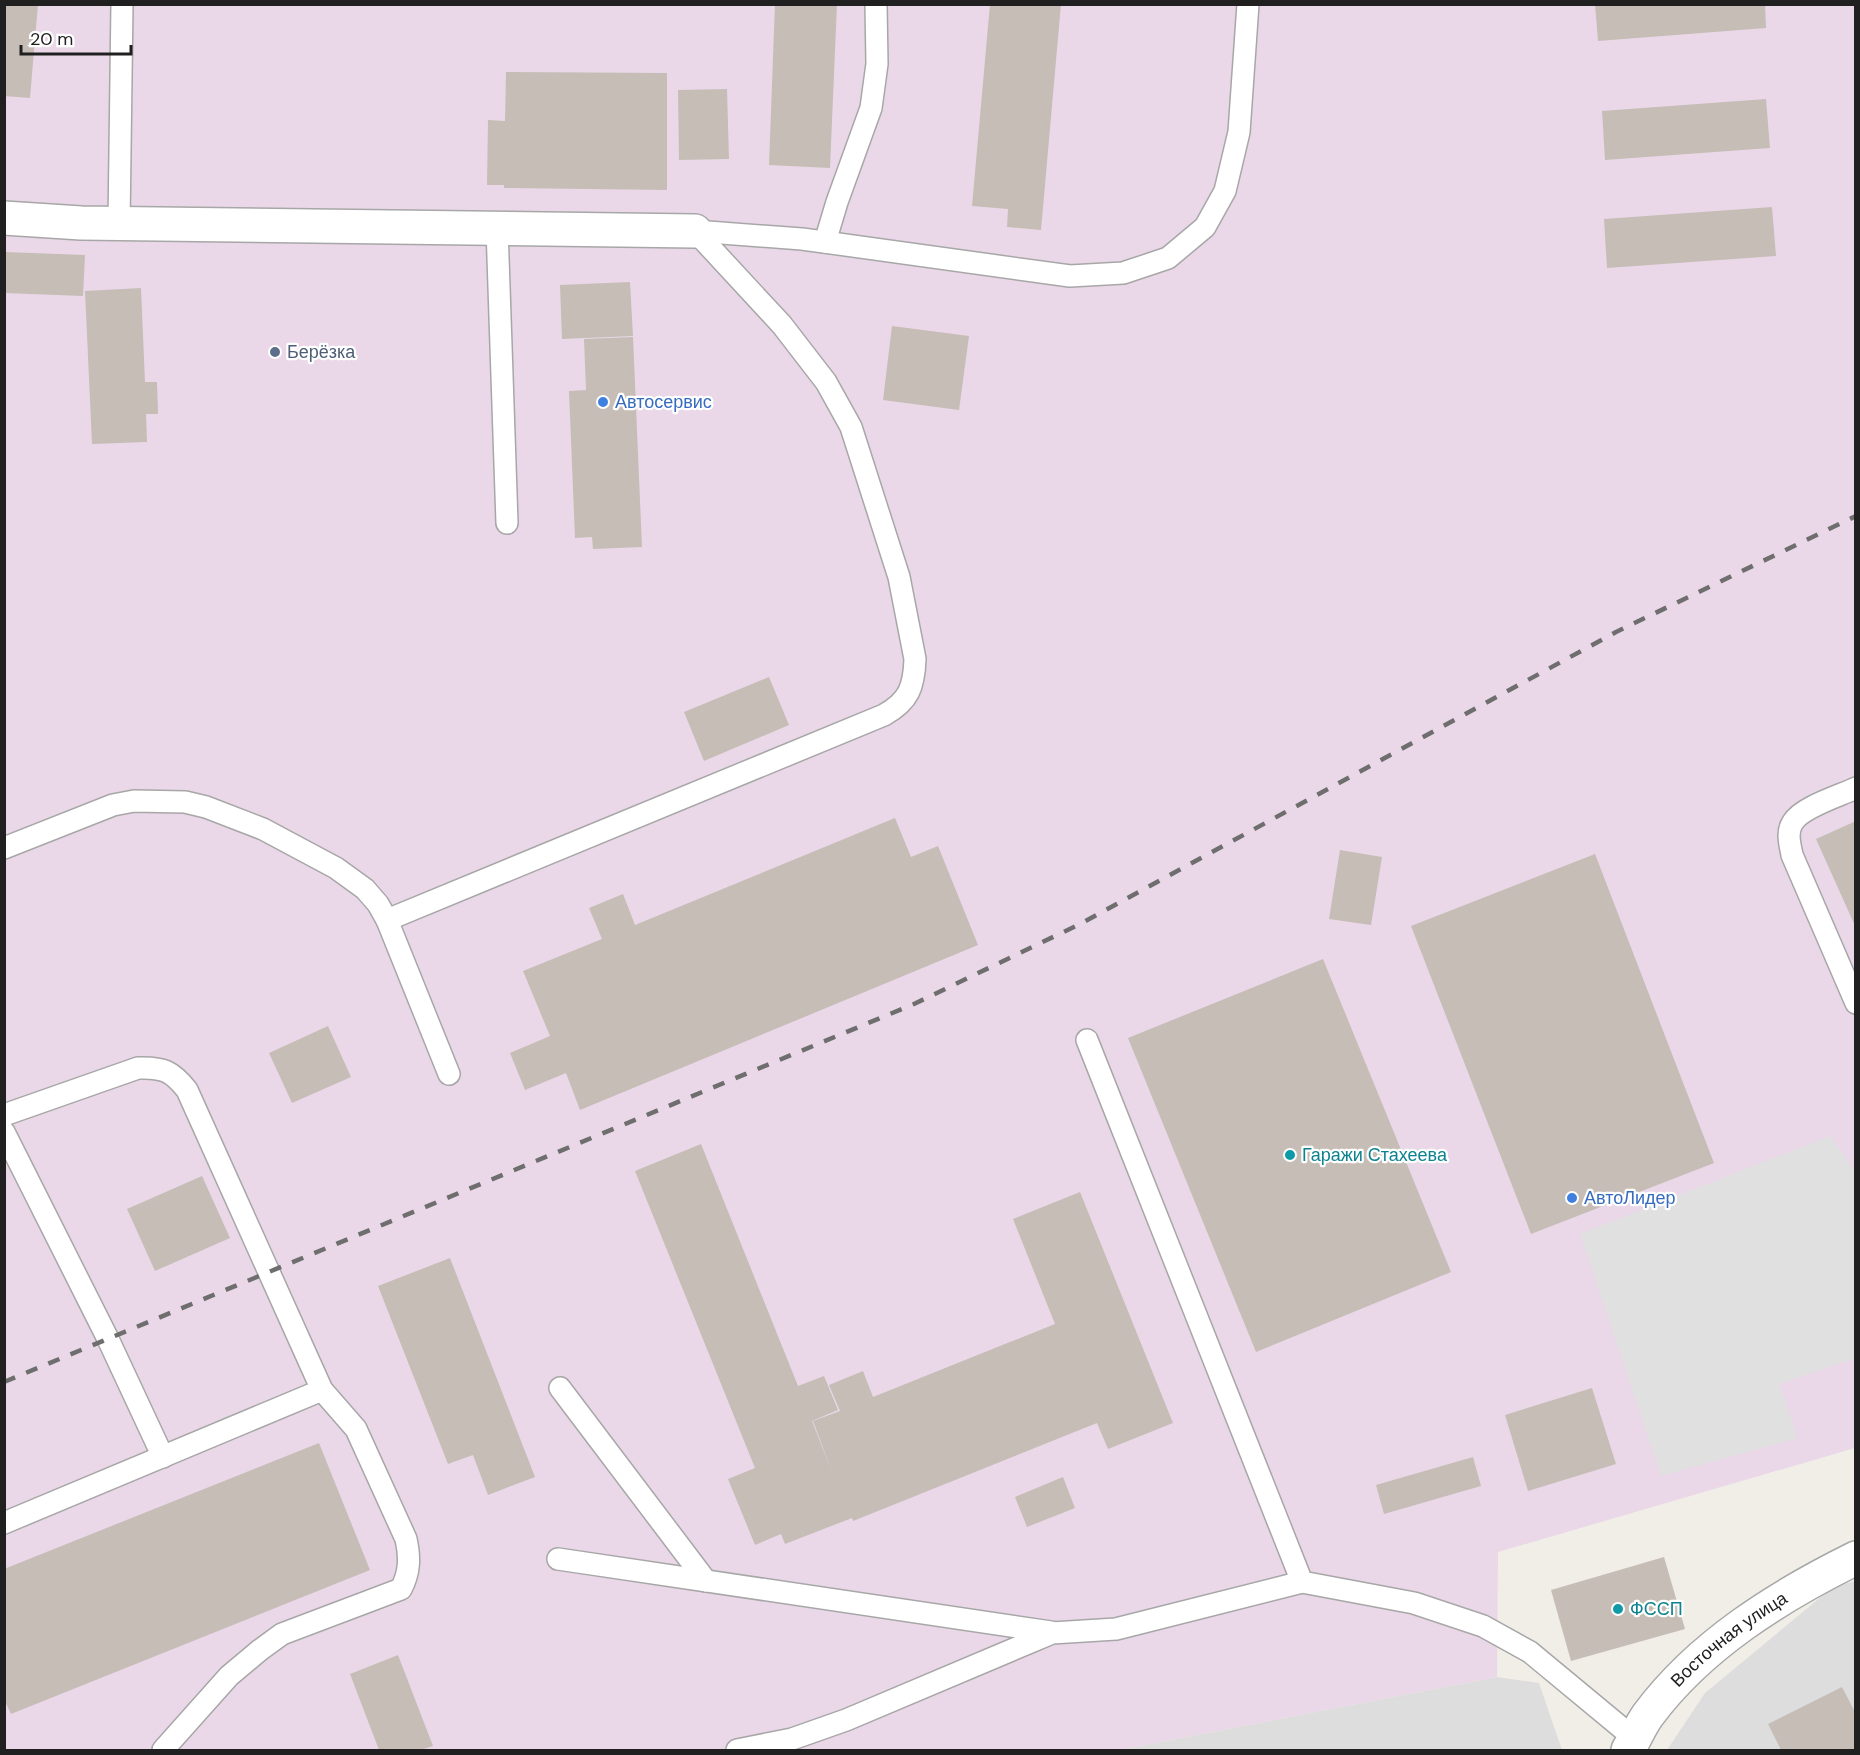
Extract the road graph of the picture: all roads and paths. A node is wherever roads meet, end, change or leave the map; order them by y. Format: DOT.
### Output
graph roads {
  1 [pos="122,4"];
  2 [pos="876,4"];
  3 [pos="1248,4"];
  4 [pos="4,218"];
  5 [pos="119,223"];
  6 [pos="496,228"];
  7 [pos="695,231"];
  8 [pos="825,242"];
  9 [pos="507,523"];
  10 [pos="1856,788"];
  11 [pos="4,848"];
  12 [pos="387,920"];
  13 [pos="1856,1003"];
  14 [pos="1087,1040"];
  15 [pos="449,1074"];
  16 [pos="4,1115"];
  17 [pos="4,1132"];
  18 [pos="560,1388"];
  19 [pos="322,1390"];
  20 [pos="163,1457"];
  21 [pos="4,1522"];
  22 [pos="1856,1558"];
  23 [pos="558,1559"];
  24 [pos="706,1581"];
  25 [pos="1302,1582"];
  26 [pos="1052,1632"];
  27 [pos="1631,1745"];
  28 [pos="163,1750"];
  29 [pos="737,1750"];
  1 -- 5 [label="lane"];
  2 -- 8 [label="lane"];
  3 -- 8 [label="lane"];
  4 -- 5 [label="street"];
  5 -- 6 [label="street"];
  6 -- 7 [label="street"];
  6 -- 9 [label="lane"];
  7 -- 8 [label="lane"];
  7 -- 12 [label="lane"];
  10 -- 13 [label="lane"];
  11 -- 12 [label="lane"];
  12 -- 15 [label="lane"];
  14 -- 25 [label="lane"];
  16 -- 19 [label="lane"];
  17 -- 20 [label="lane"];
  18 -- 24 [label="lane"];
  19 -- 20 [label="lane"];
  19 -- 28 [label="lane"];
  20 -- 21 [label="lane"];
  22 -- 27 [label="street, Восточная улица"];
  23 -- 24 [label="lane"];
  24 -- 26 [label="lane"];
  25 -- 26 [label="lane"];
  25 -- 27 [label="lane"];
  26 -- 29 [label="lane"];
}
